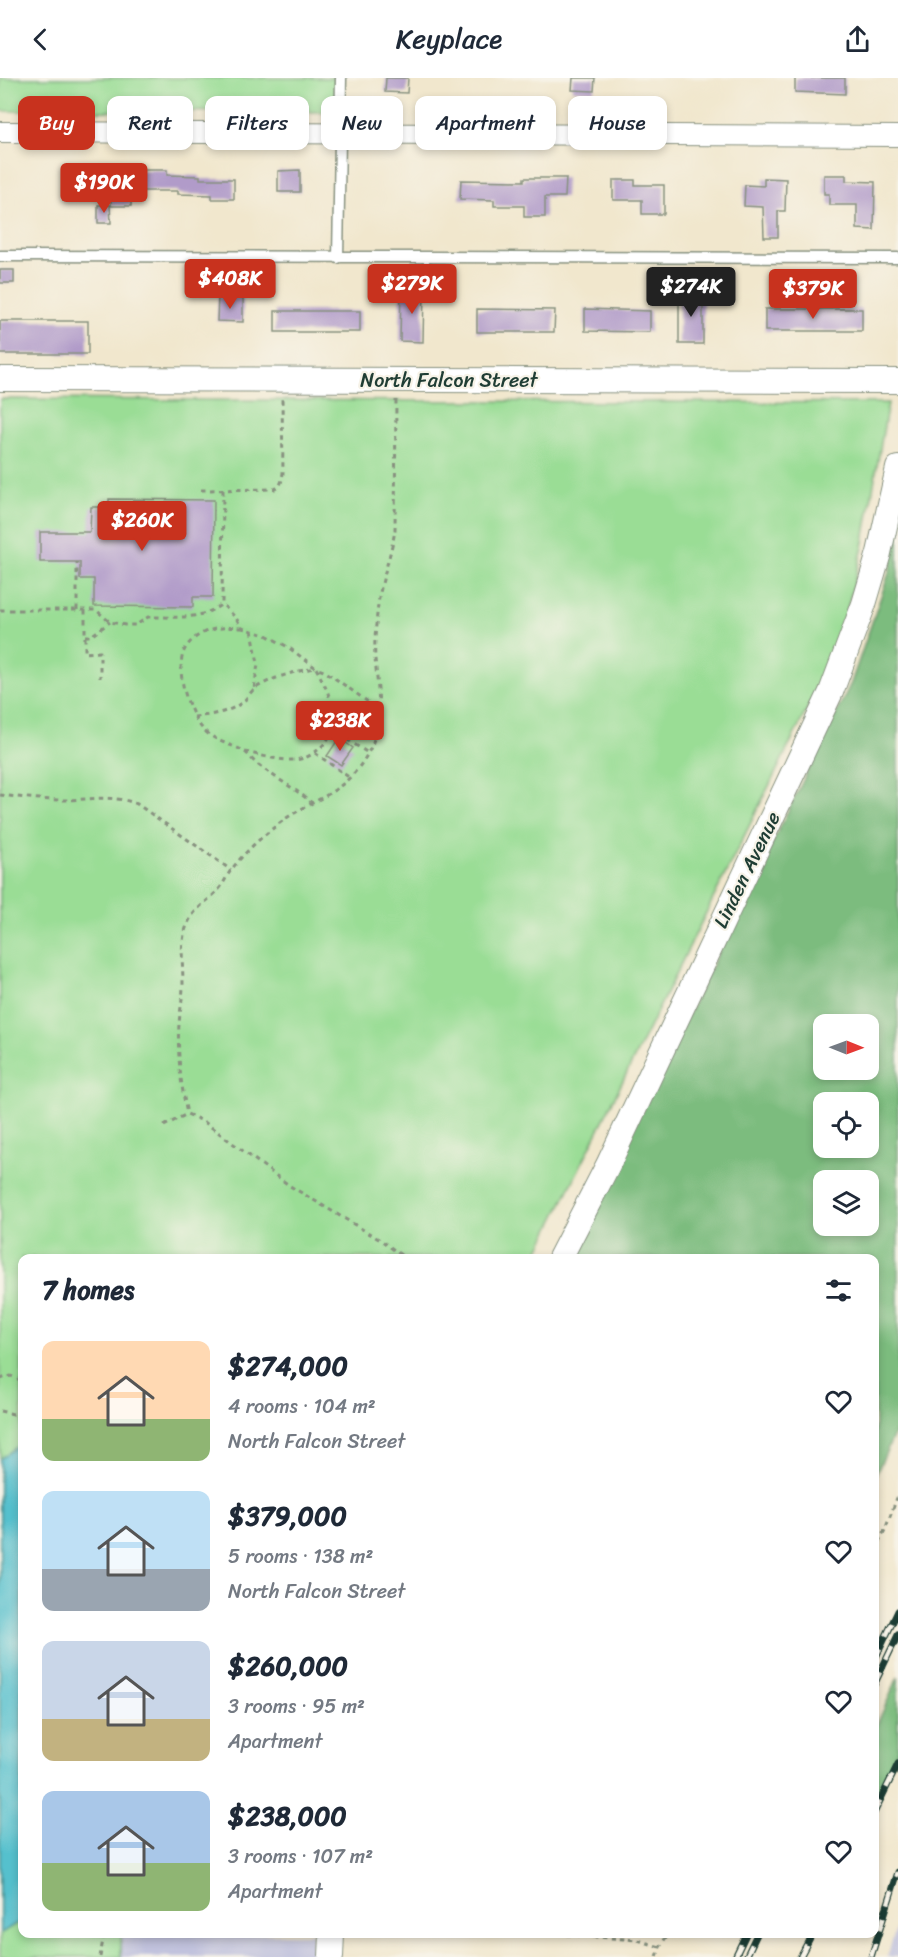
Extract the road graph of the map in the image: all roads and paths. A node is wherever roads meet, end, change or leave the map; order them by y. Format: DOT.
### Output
graph roads {
  1 [pos="341,78"];
  2 [pos="341,96"];
  3 [pos="0,132"];
  4 [pos="321,135"];
  5 [pos="403,135"];
  6 [pos="898,136"];
  7 [pos="341,150"];
  8 [pos="0,256"];
  9 [pos="338,258"];
  10 [pos="898,258"];
  11 [pos="0,379"];
  12 [pos="898,381"];
  13 [pos="282,399"];
  14 [pos="396,400"];
  15 [pos="898,468"];
  16 [pos="201,490"];
  17 [pos="224,490"];
  18 [pos="77,562"];
  19 [pos="222,603"];
  20 [pos="0,610"];
  21 [pos="77,610"];
  22 [pos="85,610"];
  23 [pos="110,622"];
  24 [pos="242,628"];
  25 [pos="252,630"];
  26 [pos="85,636"];
  27 [pos="316,668"];
  28 [pos="100,678"];
  29 [pos="254,689"];
  30 [pos="379,707"];
  31 [pos="194,717"];
  32 [pos="332,730"];
  33 [pos="245,752"];
  34 [pos="315,753"];
  35 [pos="368,753"];
  36 [pos="350,778"];
  37 [pos="0,795"];
  38 [pos="313,804"];
  39 [pos="231,870"];
  40 [pos="187,1114"];
  41 [pos="164,1126"];
  42 [pos="399,1254"];
  43 [pos="562,1254"];
  44 [pos="0,1379"];
  45 [pos="18,1379"];
  46 [pos="0,1411"];
  47 [pos="18,1411"];
  48 [pos="898,1495"];
  49 [pos="879,1541"];
  50 [pos="103,1938"];
  51 [pos="332,1938"];
  52 [pos="611,1938"];
  53 [pos="666,1938"];
  54 [pos="660,1947"];
  55 [pos="100,1957"];
  56 [pos="331,1957"];
  57 [pos="657,1957"];
  1 -- 2 [label="lane"];
  3 -- 4 [label="street"];
  5 -- 6 [label="street"];
  7 -- 9 [label="lane"];
  8 -- 9 [label="lane"];
  9 -- 10 [label="lane"];
  11 -- 12 [label="street, North Falcon Street"];
  13 -- 17 [label="path"];
  14 -- 30 [label="path"];
  15 -- 43 [label="street, Linden Avenue"];
  16 -- 17 [label="path"];
  17 -- 19 [label="path"];
  18 -- 21 [label="path"];
  19 -- 23 [label="path"];
  19 -- 24 [label="path"];
  20 -- 21 [label="path"];
  21 -- 22 [label="path"];
  22 -- 23 [label="path"];
  22 -- 26 [label="path"];
  23 -- 26 [label="path"];
  24 -- 25 [label="path"];
  24 -- 31 [label="path"];
  25 -- 27 [label="path"];
  25 -- 29 [label="path"];
  26 -- 28 [label="path"];
  27 -- 29 [label="path"];
  27 -- 30 [label="path"];
  27 -- 32 [label="path"];
  29 -- 31 [label="path"];
  30 -- 35 [label="path"];
  31 -- 33 [label="path"];
  32 -- 34 [label="path"];
  32 -- 35 [label="path"];
  33 -- 34 [label="path"];
  33 -- 38 [label="path"];
  34 -- 36 [label="path"];
  35 -- 36 [label="path"];
  36 -- 38 [label="path"];
  37 -- 39 [label="path"];
  38 -- 39 [label="path"];
  39 -- 40 [label="path"];
  40 -- 41 [label="path"];
  40 -- 42 [label="path"];
  44 -- 45 [label="path"];
  46 -- 47 [label="path"];
  48 -- 49 [label="path"];
  50 -- 55 [label="path"];
  51 -- 56 [label="street"];
  52 -- 54 [label="path"];
  53 -- 54 [label="path"];
  54 -- 57 [label="path"];
}
